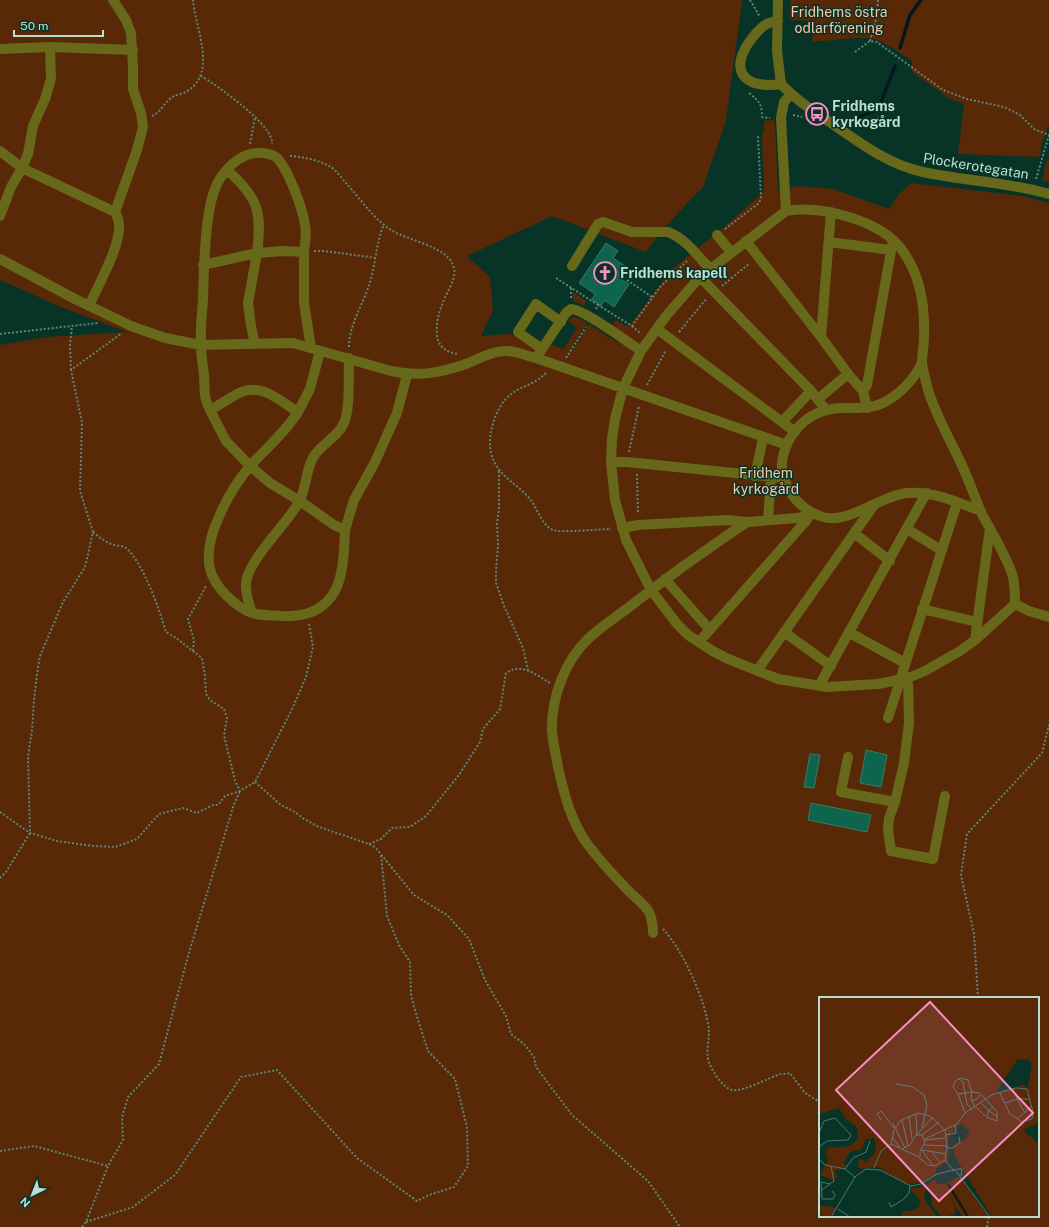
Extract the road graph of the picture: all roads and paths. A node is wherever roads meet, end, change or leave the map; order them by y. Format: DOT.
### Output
graph roads {
  1 [pos="113,0"];
  2 [pos="193,0"];
  3 [pos="750,0"];
  4 [pos="778,0"];
  5 [pos="878,0"];
  6 [pos="778,21"];
  7 [pos="765,24"];
  8 [pos="870,41"];
  9 [pos="50,47"];
  10 [pos="0,49"];
  11 [pos="133,50"];
  12 [pos="855,52"];
  13 [pos="201,76"];
  14 [pos="781,84"];
  15 [pos="747,92"];
  16 [pos="791,94"];
  17 [pos="254,117"];
  18 [pos="762,117"];
  19 [pos="143,120"];
  20 [pos="1049,134"];
  21 [pos="758,136"];
  22 [pos="0,151"];
  23 [pos="249,154"];
  24 [pos="274,156"];
  25 [pos="22,168"];
  26 [pos="228,170"];
  27 [pos="1034,189"];
  28 [pos="1049,194"];
  29 [pos="786,211"];
  30 [pos="115,212"];
  31 [pos="831,212"];
  32 [pos="0,216"];
  33 [pos="384,224"];
  34 [pos="717,235"];
  35 [pos="746,241"];
  36 [pos="829,242"];
  37 [pos="892,245"];
  38 [pos="304,252"];
  39 [pos="731,252"];
  40 [pos="257,253"];
  41 [pos="695,253"];
  42 [pos="758,256"];
  43 [pos="376,258"];
  44 [pos="0,259"];
  45 [pos="204,265"];
  46 [pos="572,266"];
  47 [pos="710,270"];
  48 [pos="556,278"];
  49 [pos="700,278"];
  50 [pos="627,280"];
  51 [pos="714,292"];
  52 [pos="652,297"];
  53 [pos="598,305"];
  54 [pos="89,306"];
  55 [pos="592,318"];
  56 [pos="561,322"];
  57 [pos="99,323"];
  58 [pos="72,326"];
  59 [pos="131,326"];
  60 [pos="656,329"];
  61 [pos="0,334"];
  62 [pos="821,337"];
  63 [pos="672,340"];
  64 [pos="254,344"];
  65 [pos="201,345"];
  66 [pos="316,349"];
  67 [pos="542,349"];
  68 [pos="641,351"];
  69 [pos="479,357"];
  70 [pos="349,358"];
  71 [pos="536,358"];
  72 [pos="922,363"];
  73 [pos="560,367"];
  74 [pos="71,370"];
  75 [pos="848,374"];
  76 [pos="407,375"];
  77 [pos="623,388"];
  78 [pos="811,391"];
  79 [pos="863,391"];
  80 [pos="642,395"];
  81 [pos="818,399"];
  82 [pos="867,408"];
  83 [pos="210,410"];
  84 [pos="826,410"];
  85 [pos="298,412"];
  86 [pos="782,422"];
  87 [pos="794,432"];
  88 [pos="763,438"];
  89 [pos="787,445"];
  90 [pos="611,462"];
  91 [pos="632,462"];
  92 [pos="250,466"];
  93 [pos="499,469"];
  94 [pos="755,476"];
  95 [pos="770,478"];
  96 [pos="784,478"];
  97 [pos="927,493"];
  98 [pos="300,501"];
  99 [pos="875,503"];
  100 [pos="957,503"];
  101 [pos="981,511"];
  102 [pos="811,513"];
  103 [pos="768,519"];
  104 [pos="747,522"];
  105 [pos="638,525"];
  106 [pos="622,528"];
  107 [pos="990,528"];
  108 [pos="907,529"];
  109 [pos="345,530"];
  110 [pos="93,532"];
  111 [pos="854,533"];
  112 [pos="942,550"];
  113 [pos="890,561"];
  114 [pos="212,576"];
  115 [pos="665,579"];
  116 [pos="651,590"];
  117 [pos="1015,604"];
  118 [pos="922,609"];
  119 [pos="252,613"];
  120 [pos="307,614"];
  121 [pos="1049,617"];
  122 [pos="977,622"];
  123 [pos="710,630"];
  124 [pos="784,632"];
  125 [pos="850,632"];
  126 [pos="975,640"];
  127 [pos="699,642"];
  128 [pos="193,651"];
  129 [pos="905,663"];
  130 [pos="831,666"];
  131 [pos="528,670"];
  132 [pos="757,671"];
  133 [pos="904,679"];
  134 [pos="560,686"];
  135 [pos="820,686"];
  136 [pos="888,718"];
  137 [pos="1049,725"];
  138 [pos="1048,738"];
  139 [pos="848,757"];
  140 [pos="255,782"];
  141 [pos="240,791"];
  142 [pos="945,796"];
  143 [pos="894,802"];
  144 [pos="0,812"];
  145 [pos="30,833"];
  146 [pos="369,844"];
  147 [pos="380,854"];
  148 [pos="0,878"];
  149 [pos="652,921"];
  150 [pos="653,933"];
  151 [pos="978,997"];
  152 [pos="819,1101"];
  153 [pos="0,1151"];
  154 [pos="108,1166"];
  155 [pos="989,1217"];
  156 [pos="86,1222"];
  157 [pos="82,1227"];
  158 [pos="680,1227"];
  159 [pos="987,1227"];
  1 -- 11 [label="street"];
  2 -- 13 [label="path"];
  3 -- 7 [label="path"];
  4 -- 6 [label="street"];
  5 -- 8 [label="path"];
  6 -- 7 [label="street"];
  6 -- 14 [label="street"];
  7 -- 14 [label="street"];
  8 -- 12 [label="path"];
  8 -- 20 [label="path"];
  9 -- 10 [label="street"];
  9 -- 11 [label="street"];
  9 -- 25 [label="street"];
  11 -- 19 [label="street"];
  13 -- 17 [label="path"];
  13 -- 19 [label="path"];
  14 -- 16 [label="street, Plockerotegatan"];
  15 -- 18 [label="path"];
  16 -- 27 [label="street, Plockerotegatan"];
  16 -- 29 [label="street"];
  17 -- 23 [label="path"];
  17 -- 24 [label="path"];
  19 -- 30 [label="street"];
  20 -- 27 [label="path"];
  21 -- 34 [label="path"];
  22 -- 25 [label="street"];
  23 -- 24 [label="street"];
  23 -- 26 [label="street"];
  24 -- 33 [label="path"];
  24 -- 38 [label="street"];
  25 -- 30 [label="street"];
  25 -- 32 [label="street"];
  26 -- 40 [label="street"];
  26 -- 45 [label="street"];
  27 -- 28 [label="street, Plockerotegatan"];
  29 -- 31 [label="street"];
  29 -- 35 [label="street"];
  30 -- 54 [label="street"];
  31 -- 36 [label="street"];
  31 -- 37 [label="street"];
  33 -- 43 [label="path"];
  33 -- 69 [label="path"];
  34 -- 39 [label="street"];
  35 -- 39 [label="street"];
  35 -- 42 [label="street"];
  36 -- 37 [label="street"];
  36 -- 62 [label="street"];
  37 -- 72 [label="street"];
  37 -- 79 [label="street"];
  38 -- 40 [label="street"];
  38 -- 43 [label="path"];
  38 -- 66 [label="street"];
  39 -- 47 [label="street"];
  40 -- 45 [label="street"];
  40 -- 64 [label="street"];
  41 -- 46 [label="street"];
  41 -- 47 [label="street"];
  41 -- 52 [label="path"];
  42 -- 51 [label="path"];
  42 -- 62 [label="street"];
  43 -- 70 [label="path"];
  44 -- 54 [label="street"];
  45 -- 65 [label="street"];
  47 -- 49 [label="street"];
  48 -- 53 [label="path"];
  49 -- 51 [label="street"];
  49 -- 60 [label="street"];
  50 -- 52 [label="path"];
  51 -- 63 [label="path"];
  51 -- 78 [label="street"];
  52 -- 53 [label="path"];
  53 -- 55 [label="path"];
  54 -- 59 [label="street"];
  55 -- 56 [label="street"];
  55 -- 68 [label="street"];
  55 -- 73 [label="path"];
  56 -- 67 [label="street"];
  56 -- 67 [label="street"];
  57 -- 58 [label="path"];
  58 -- 61 [label="path"];
  58 -- 74 [label="path"];
  59 -- 65 [label="street"];
  59 -- 74 [label="path"];
  60 -- 63 [label="street"];
  60 -- 68 [label="street"];
  62 -- 75 [label="street"];
  63 -- 80 [label="path"];
  63 -- 86 [label="street"];
  64 -- 65 [label="street"];
  64 -- 66 [label="street"];
  65 -- 83 [label="street"];
  66 -- 70 [label="street"];
  66 -- 85 [label="street"];
  67 -- 71 [label="street"];
  68 -- 77 [label="street"];
  69 -- 71 [label="street"];
  69 -- 76 [label="street"];
  70 -- 76 [label="street"];
  70 -- 98 [label="street"];
  71 -- 73 [label="street"];
  72 -- 82 [label="street"];
  72 -- 101 [label="street"];
  73 -- 77 [label="street"];
  73 -- 93 [label="path"];
  74 -- 110 [label="path"];
  75 -- 79 [label="street"];
  75 -- 81 [label="street"];
  76 -- 109 [label="street"];
  77 -- 80 [label="street"];
  77 -- 90 [label="street"];
  78 -- 81 [label="street"];
  78 -- 86 [label="street"];
  79 -- 82 [label="street"];
  80 -- 88 [label="street"];
  80 -- 91 [label="path"];
  81 -- 84 [label="street"];
  82 -- 84 [label="street"];
  83 -- 85 [label="street"];
  83 -- 92 [label="street"];
  84 -- 87 [label="street"];
  85 -- 92 [label="street"];
  86 -- 87 [label="street"];
  87 -- 89 [label="street"];
  88 -- 89 [label="street"];
  88 -- 94 [label="street"];
  89 -- 96 [label="street"];
  90 -- 91 [label="street"];
  90 -- 106 [label="street"];
  91 -- 94 [label="street"];
  91 -- 105 [label="path"];
  92 -- 98 [label="street"];
  92 -- 114 [label="street"];
  93 -- 106 [label="path"];
  93 -- 131 [label="path"];
  94 -- 95 [label="street"];
  95 -- 96 [label="street"];
  95 -- 103 [label="street"];
  96 -- 102 [label="street"];
  97 -- 99 [label="street"];
  97 -- 100 [label="street"];
  97 -- 108 [label="street"];
  98 -- 109 [label="street"];
  98 -- 119 [label="street"];
  99 -- 102 [label="street"];
  99 -- 111 [label="street"];
  100 -- 101 [label="street"];
  100 -- 112 [label="street"];
  101 -- 107 [label="street"];
  102 -- 103 [label="street"];
  102 -- 123 [label="street"];
  103 -- 104 [label="street"];
  104 -- 105 [label="street"];
  104 -- 115 [label="street"];
  105 -- 106 [label="street"];
  106 -- 116 [label="street"];
  107 -- 117 [label="street"];
  107 -- 122 [label="street"];
  108 -- 112 [label="street"];
  108 -- 113 [label="street"];
  109 -- 120 [label="street"];
  110 -- 128 [label="path"];
  110 -- 145 [label="path"];
  111 -- 113 [label="street"];
  111 -- 124 [label="street"];
  112 -- 118 [label="street"];
  113 -- 125 [label="street"];
  114 -- 119 [label="street"];
  114 -- 128 [label="path"];
  115 -- 116 [label="street"];
  115 -- 123 [label="street"];
  116 -- 127 [label="street"];
  116 -- 134 [label="street"];
  117 -- 121 [label="street"];
  117 -- 126 [label="street"];
  118 -- 122 [label="street"];
  118 -- 129 [label="street"];
  119 -- 120 [label="street"];
  120 -- 140 [label="path"];
  122 -- 126 [label="street"];
  123 -- 127 [label="street"];
  124 -- 130 [label="street"];
  124 -- 132 [label="street"];
  125 -- 129 [label="street"];
  125 -- 130 [label="street"];
  126 -- 133 [label="street"];
  127 -- 132 [label="street"];
  128 -- 141 [label="path"];
  129 -- 133 [label="street"];
  130 -- 135 [label="street"];
  131 -- 134 [label="path"];
  131 -- 146 [label="path"];
  132 -- 135 [label="street"];
  133 -- 135 [label="street"];
  133 -- 136 [label="street"];
  133 -- 143 [label="street"];
  134 -- 149 [label="street"];
  137 -- 138 [label="path"];
  138 -- 151 [label="path"];
  139 -- 143 [label="street"];
  140 -- 141 [label="path"];
  140 -- 146 [label="path"];
  141 -- 145 [label="path"];
  141 -- 154 [label="path"];
  142 -- 143 [label="street"];
  144 -- 145 [label="path"];
  145 -- 148 [label="path"];
  146 -- 147 [label="path"];
  147 -- 156 [label="path"];
  147 -- 158 [label="path"];
  149 -- 150 [label="street"];
  149 -- 152 [label="path"];
  153 -- 154 [label="path"];
  154 -- 156 [label="path"];
  155 -- 159 [label="path"];
  156 -- 157 [label="path"];
}
